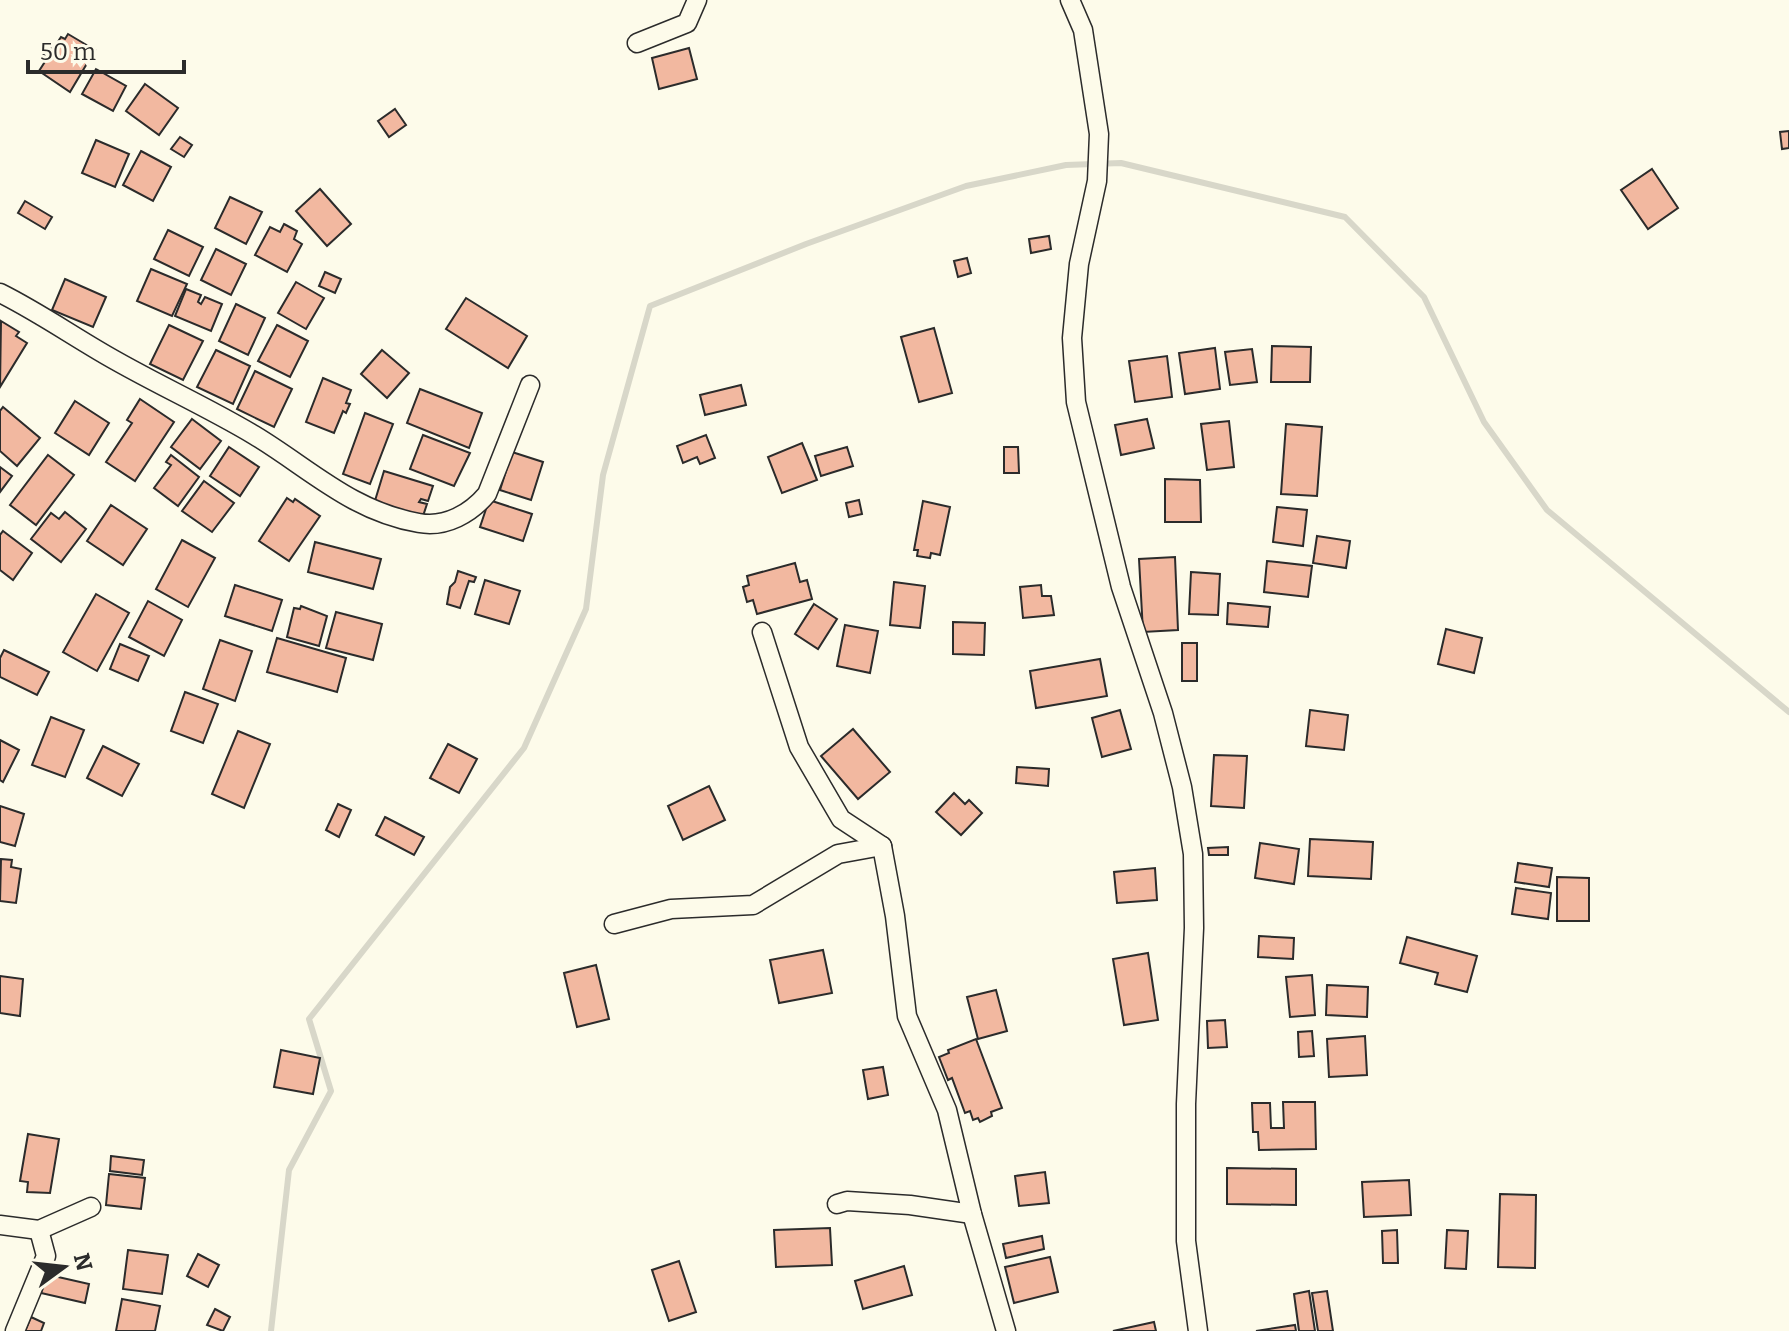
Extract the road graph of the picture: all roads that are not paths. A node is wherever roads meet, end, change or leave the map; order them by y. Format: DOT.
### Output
graph roads {
  1 [pos="697,0"];
  2 [pos="1070,0"];
  3 [pos="637,43"];
  4 [pos="0,293"];
  5 [pos="530,385"];
  6 [pos="762,632"];
  7 [pos="882,846"];
  8 [pos="614,924"];
  9 [pos="837,1204"];
  10 [pos="91,1207"];
  11 [pos="972,1214"];
  12 [pos="0,1225"];
  13 [pos="39,1230"];
  14 [pos="15,1331"];
  15 [pos="1006,1331"];
  16 [pos="1198,1331"];
  1 -- 3 [label="street"];
  2 -- 16 [label="street"];
  4 -- 5 [label="street"];
  6 -- 7 [label="street"];
  7 -- 8 [label="street"];
  7 -- 11 [label="street"];
  9 -- 11 [label="street"];
  10 -- 13 [label="street"];
  11 -- 15 [label="street"];
  12 -- 13 [label="street"];
  13 -- 14 [label="street"];
}
